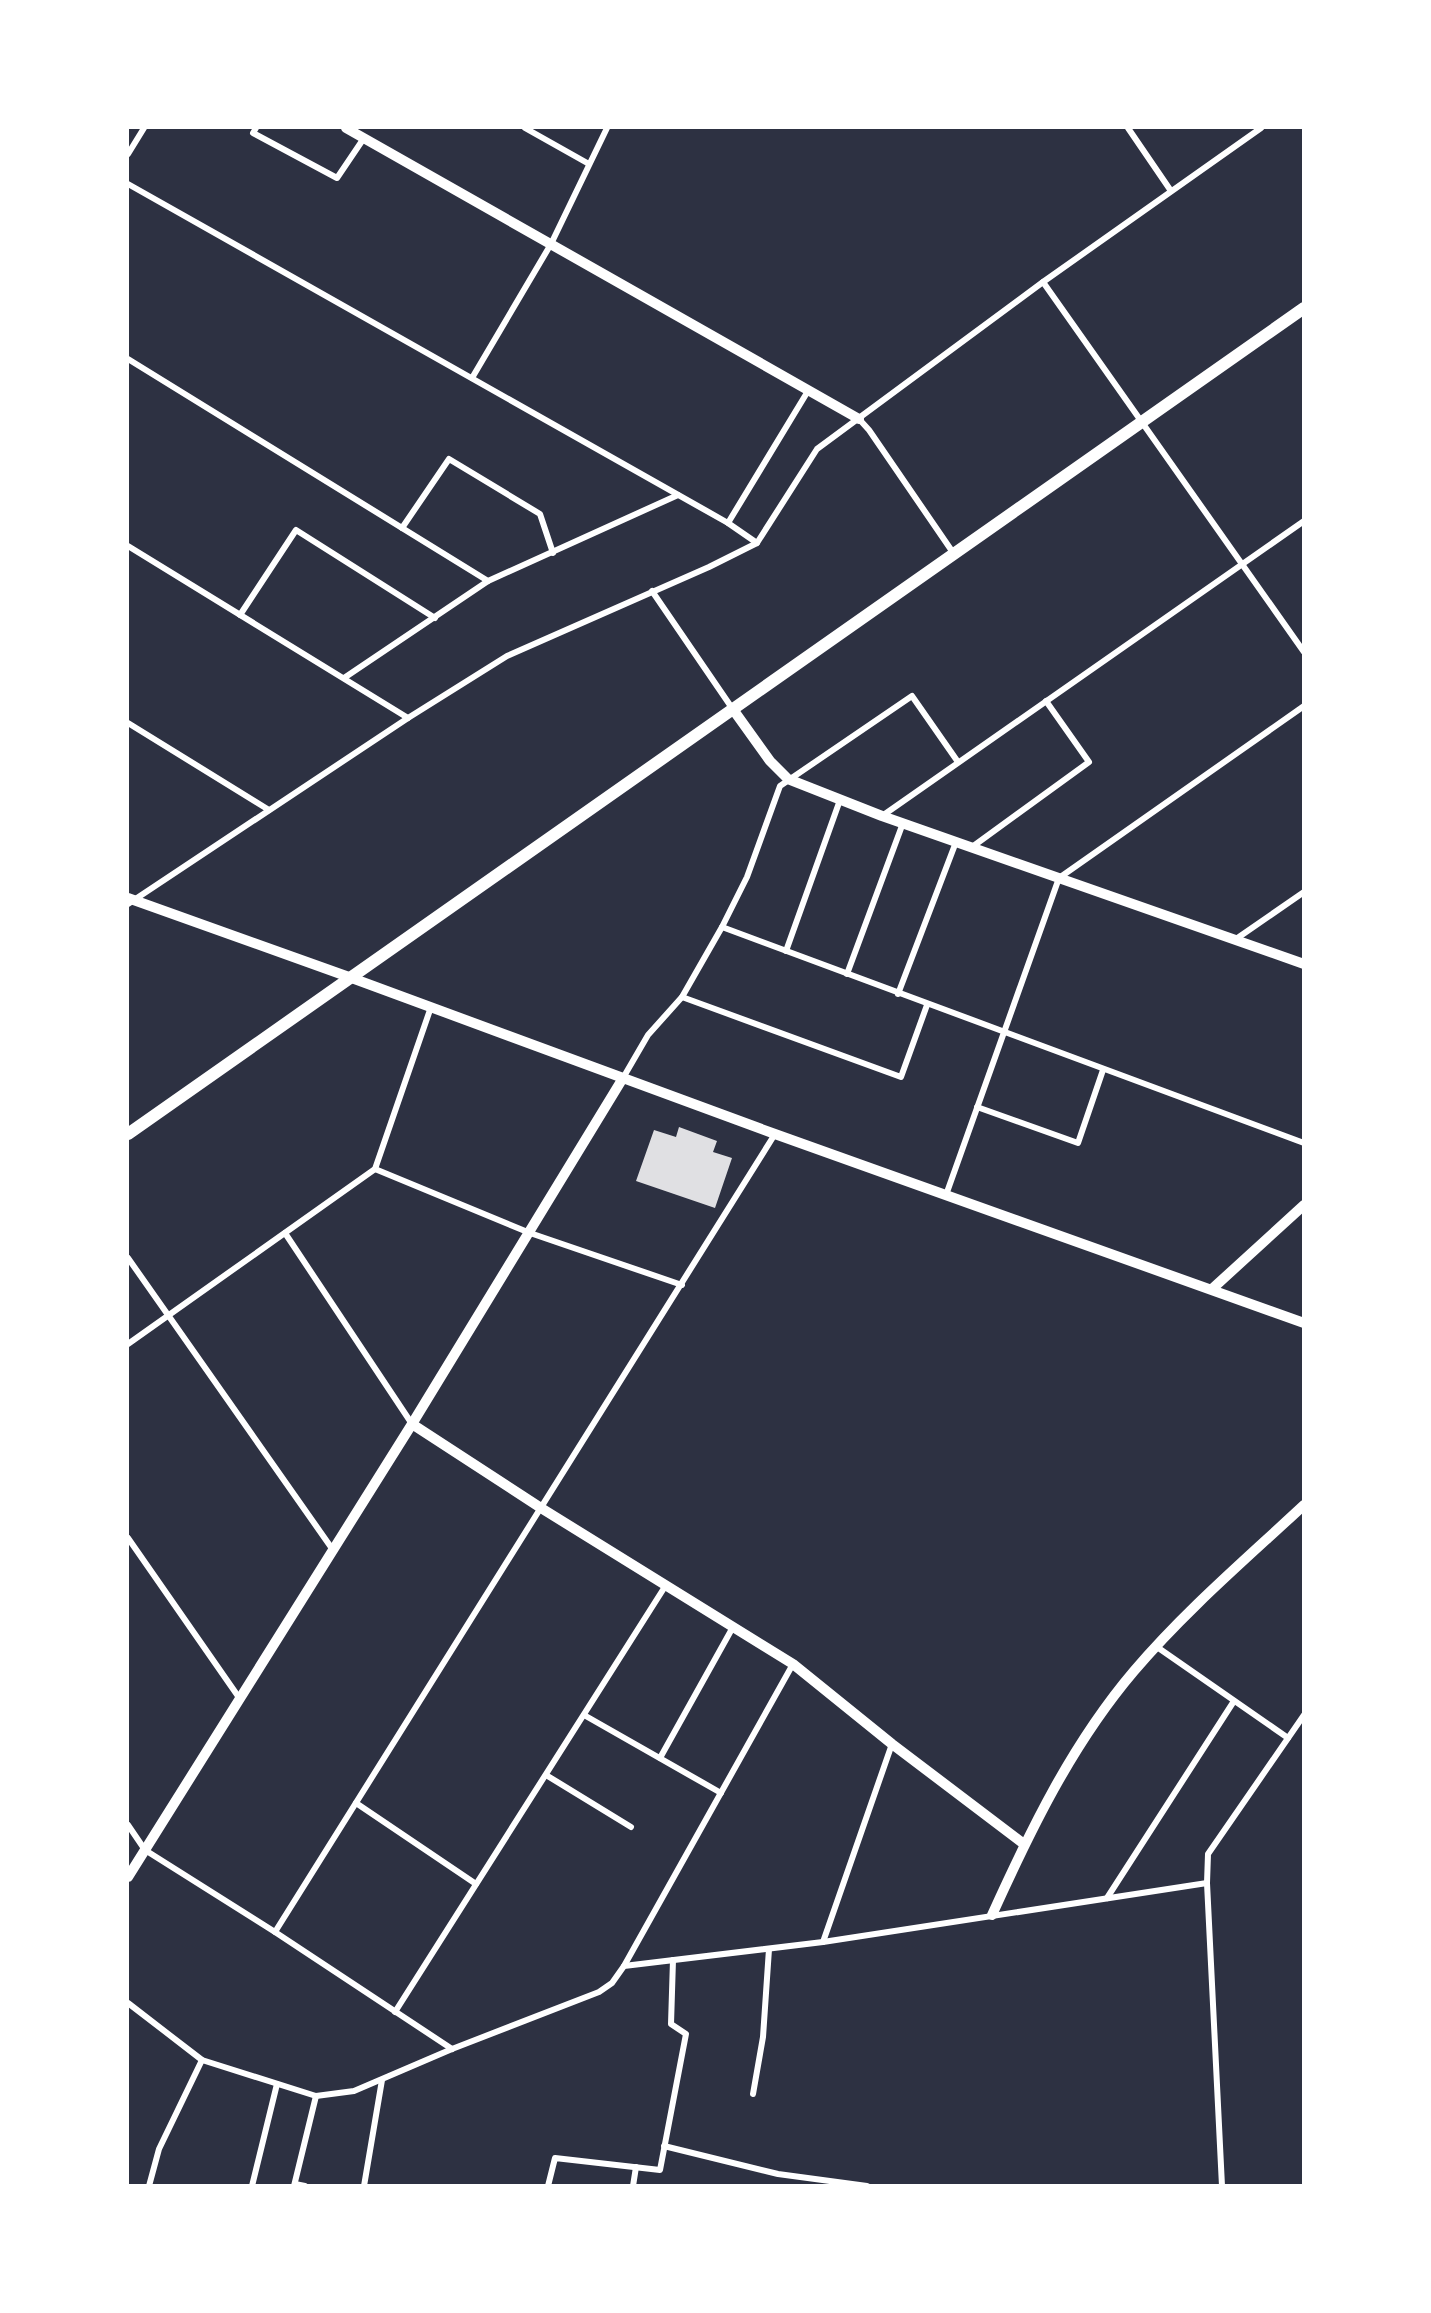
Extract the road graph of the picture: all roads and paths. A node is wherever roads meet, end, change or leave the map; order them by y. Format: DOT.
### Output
graph roads {
  1 [pos="144,128"];
  2 [pos="256,128"];
  3 [pos="346,128"];
  4 [pos="525,128"];
  5 [pos="607,128"];
  6 [pos="1128,128"];
  7 [pos="1261,128"];
  8 [pos="364,138"];
  9 [pos="128,153"];
  10 [pos="589,164"];
  11 [pos="128,184"];
  12 [pos="1171,191"];
  13 [pos="551,244"];
  14 [pos="1043,282"];
  15 [pos="1304,308"];
  16 [pos="128,359"];
  17 [pos="472,378"];
  18 [pos="808,391"];
  19 [pos="859,419"];
  20 [pos="1142,422"];
  21 [pos="678,495"];
  22 [pos="1304,521"];
  23 [pos="728,523"];
  24 [pos="402,528"];
  25 [pos="758,543"];
  26 [pos="128,546"];
  27 [pos="553,553"];
  28 [pos="954,554"];
  29 [pos="1242,564"];
  30 [pos="489,581"];
  31 [pos="652,591"];
  32 [pos="240,615"];
  33 [pos="435,618"];
  34 [pos="1304,652"];
  35 [pos="344,678"];
  36 [pos="1046,701"];
  37 [pos="1304,706"];
  38 [pos="732,708"];
  39 [pos="408,718"];
  40 [pos="128,723"];
  41 [pos="958,762"];
  42 [pos="788,778"];
  43 [pos="840,800"];
  44 [pos="269,810"];
  45 [pos="882,816"];
  46 [pos="903,823"];
  47 [pos="956,842"];
  48 [pos="972,847"];
  49 [pos="1059,878"];
  50 [pos="1304,892"];
  51 [pos="129,901"];
  52 [pos="722,927"];
  53 [pos="1236,939"];
  54 [pos="786,951"];
  55 [pos="1304,964"];
  56 [pos="847,974"];
  57 [pos="349,977"];
  58 [pos="898,994"];
  59 [pos="682,997"];
  60 [pos="927,1005"];
  61 [pos="431,1007"];
  62 [pos="1004,1034"];
  63 [pos="1103,1070"];
  64 [pos="623,1078"];
  65 [pos="977,1107"];
  66 [pos="128,1134"];
  67 [pos="776,1134"];
  68 [pos="1304,1143"];
  69 [pos="375,1169"];
  70 [pos="946,1195"];
  71 [pos="1304,1205"];
  72 [pos="285,1233"];
  73 [pos="530,1233"];
  74 [pos="128,1258"];
  75 [pos="682,1285"];
  76 [pos="1212,1289"];
  77 [pos="168,1315"];
  78 [pos="1304,1323"];
  79 [pos="128,1344"];
  80 [pos="412,1424"];
  81 [pos="1304,1505"];
  82 [pos="542,1508"];
  83 [pos="128,1538"];
  84 [pos="333,1550"];
  85 [pos="666,1584"];
  86 [pos="733,1627"];
  87 [pos="1157,1647"];
  88 [pos="793,1664"];
  89 [pos="240,1698"];
  90 [pos="1234,1701"];
  91 [pos="584,1715"];
  92 [pos="1304,1715"];
  93 [pos="1288,1738"];
  94 [pos="892,1744"];
  95 [pos="660,1758"];
  96 [pos="546,1775"];
  97 [pos="721,1793"];
  98 [pos="356,1803"];
  99 [pos="128,1825"];
  100 [pos="631,1827"];
  101 [pos="1024,1844"];
  102 [pos="145,1850"];
  103 [pos="128,1878"];
  104 [pos="476,1884"];
  105 [pos="1207,1884"];
  106 [pos="1107,1898"];
  107 [pos="992,1916"];
  108 [pos="275,1932"];
  109 [pos="824,1942"];
  110 [pos="769,1949"];
  111 [pos="673,1960"];
  112 [pos="624,1966"];
  113 [pos="128,2003"];
  114 [pos="395,2012"];
  115 [pos="452,2049"];
  116 [pos="202,2060"];
  117 [pos="382,2080"];
  118 [pos="277,2084"];
  119 [pos="753,2094"];
  120 [pos="316,2096"];
  121 [pos="664,2146"];
  122 [pos="636,2167"];
  123 [pos="294,2185"];
  124 [pos="149,2186"];
  125 [pos="252,2186"];
  126 [pos="304,2186"];
  127 [pos="364,2186"];
  128 [pos="548,2186"];
  129 [pos="633,2186"];
  130 [pos="867,2186"];
  131 [pos="1222,2186"];
  1 -- 9 [label="street"];
  2 -- 8 [label="street"];
  3 -- 8 [label="street"];
  4 -- 10 [label="street"];
  5 -- 10 [label="street"];
  6 -- 12 [label="street"];
  7 -- 12 [label="street"];
  8 -- 13 [label="street"];
  10 -- 13 [label="street"];
  11 -- 17 [label="street"];
  12 -- 14 [label="street"];
  13 -- 17 [label="street"];
  13 -- 18 [label="street"];
  14 -- 19 [label="street"];
  14 -- 20 [label="street"];
  15 -- 20 [label="main road"];
  16 -- 24 [label="street"];
  17 -- 21 [label="street"];
  18 -- 19 [label="street"];
  18 -- 23 [label="street"];
  19 -- 25 [label="street"];
  19 -- 28 [label="street"];
  20 -- 28 [label="main road"];
  20 -- 29 [label="street"];
  21 -- 23 [label="street"];
  21 -- 27 [label="street"];
  22 -- 29 [label="street"];
  23 -- 25 [label="street"];
  24 -- 27 [label="street"];
  24 -- 30 [label="street"];
  25 -- 31 [label="street"];
  26 -- 32 [label="street"];
  27 -- 30 [label="street"];
  28 -- 38 [label="main road"];
  29 -- 34 [label="street"];
  29 -- 36 [label="street"];
  30 -- 33 [label="street"];
  31 -- 38 [label="street"];
  31 -- 39 [label="street"];
  32 -- 33 [label="street"];
  32 -- 35 [label="street"];
  33 -- 35 [label="street"];
  35 -- 39 [label="street"];
  36 -- 41 [label="street"];
  36 -- 48 [label="street"];
  37 -- 49 [label="street"];
  38 -- 42 [label="street"];
  38 -- 57 [label="main road"];
  39 -- 44 [label="street"];
  40 -- 44 [label="street"];
  41 -- 42 [label="street"];
  41 -- 45 [label="street"];
  42 -- 43 [label="street"];
  42 -- 52 [label="street"];
  43 -- 45 [label="street"];
  43 -- 54 [label="street"];
  44 -- 51 [label="street"];
  45 -- 46 [label="street"];
  46 -- 47 [label="street"];
  46 -- 56 [label="street"];
  47 -- 48 [label="street"];
  47 -- 58 [label="street"];
  48 -- 49 [label="street"];
  49 -- 53 [label="street"];
  49 -- 62 [label="street"];
  50 -- 53 [label="street"];
  51 -- 57 [label="street"];
  52 -- 54 [label="street"];
  52 -- 59 [label="street"];
  53 -- 55 [label="street"];
  54 -- 56 [label="street"];
  56 -- 58 [label="street"];
  57 -- 61 [label="street"];
  57 -- 66 [label="main road"];
  58 -- 60 [label="street"];
  59 -- 60 [label="street"];
  59 -- 64 [label="street"];
  60 -- 62 [label="street"];
  61 -- 64 [label="street"];
  61 -- 69 [label="street"];
  62 -- 63 [label="street"];
  62 -- 65 [label="street"];
  63 -- 65 [label="street"];
  63 -- 68 [label="street"];
  64 -- 67 [label="street"];
  64 -- 73 [label="street"];
  65 -- 70 [label="street"];
  67 -- 70 [label="street"];
  67 -- 75 [label="street"];
  69 -- 72 [label="street"];
  69 -- 73 [label="street"];
  70 -- 76 [label="street"];
  71 -- 76 [label="street"];
  72 -- 77 [label="street"];
  72 -- 80 [label="street"];
  73 -- 75 [label="street"];
  73 -- 80 [label="street"];
  74 -- 77 [label="street"];
  75 -- 82 [label="street"];
  76 -- 78 [label="street"];
  77 -- 79 [label="street"];
  77 -- 84 [label="street"];
  80 -- 82 [label="street"];
  80 -- 84 [label="street"];
  81 -- 87 [label="street"];
  82 -- 85 [label="street"];
  82 -- 98 [label="street"];
  83 -- 89 [label="street"];
  84 -- 89 [label="street"];
  85 -- 86 [label="street"];
  85 -- 91 [label="street"];
  86 -- 88 [label="street"];
  86 -- 95 [label="street"];
  87 -- 90 [label="street"];
  87 -- 101 [label="street"];
  88 -- 94 [label="street"];
  88 -- 97 [label="street"];
  89 -- 102 [label="street"];
  90 -- 93 [label="street"];
  90 -- 106 [label="street"];
  91 -- 95 [label="street"];
  91 -- 96 [label="street"];
  92 -- 93 [label="street"];
  93 -- 105 [label="street"];
  94 -- 101 [label="street"];
  94 -- 109 [label="street"];
  95 -- 97 [label="street"];
  96 -- 100 [label="street"];
  96 -- 104 [label="street"];
  97 -- 112 [label="street"];
  98 -- 104 [label="street"];
  98 -- 108 [label="street"];
  99 -- 102 [label="street"];
  101 -- 107 [label="street"];
  102 -- 103 [label="street"];
  102 -- 108 [label="street"];
  104 -- 114 [label="street"];
  105 -- 106 [label="street"];
  105 -- 131 [label="street"];
  106 -- 107 [label="street"];
  107 -- 109 [label="street"];
  108 -- 114 [label="street"];
  109 -- 110 [label="street"];
  110 -- 111 [label="street"];
  110 -- 119 [label="street"];
  111 -- 112 [label="street"];
  111 -- 121 [label="street"];
  112 -- 115 [label="street"];
  113 -- 116 [label="street"];
  114 -- 115 [label="street"];
  115 -- 117 [label="street"];
  116 -- 118 [label="street"];
  116 -- 124 [label="street"];
  117 -- 120 [label="street"];
  117 -- 127 [label="street"];
  118 -- 120 [label="street"];
  118 -- 125 [label="street"];
  120 -- 123 [label="street"];
  121 -- 122 [label="street"];
  121 -- 130 [label="street"];
  122 -- 128 [label="street"];
  122 -- 129 [label="street"];
  123 -- 126 [label="street"];
}
